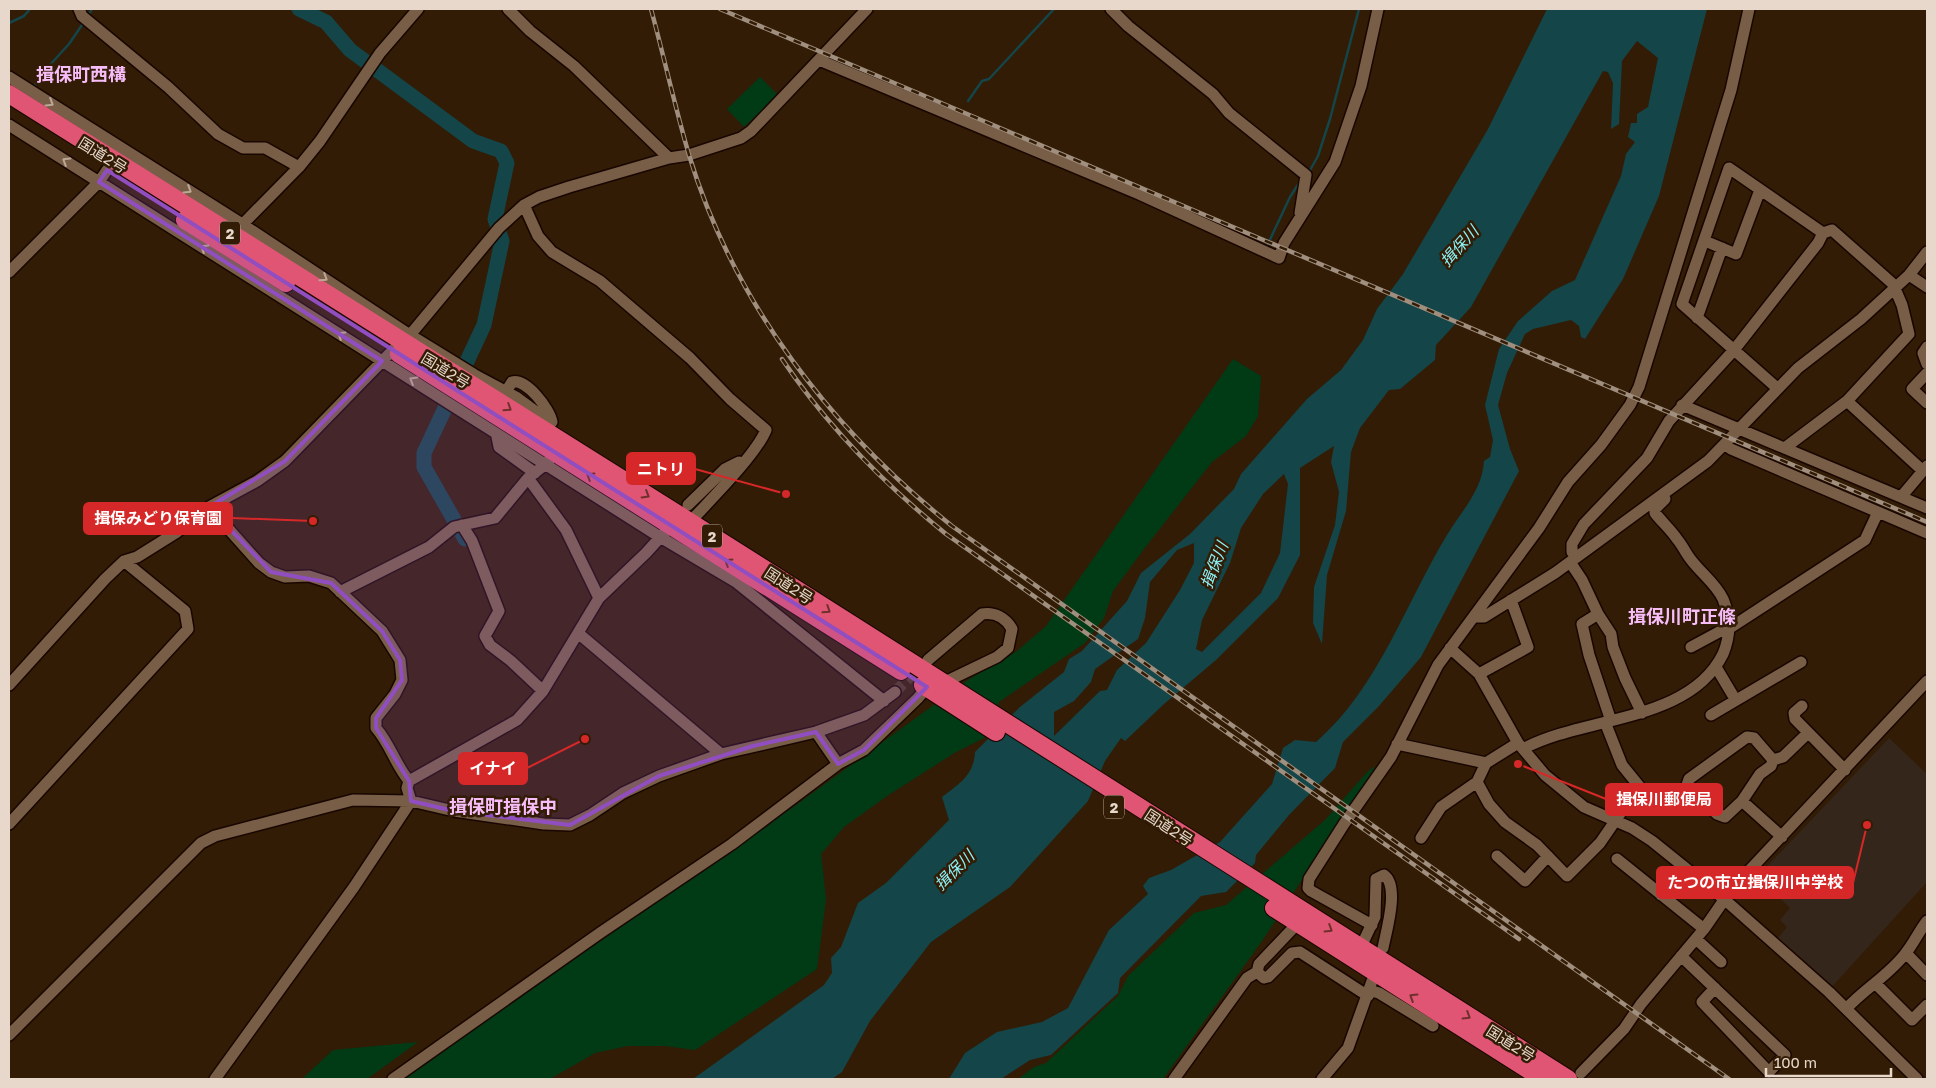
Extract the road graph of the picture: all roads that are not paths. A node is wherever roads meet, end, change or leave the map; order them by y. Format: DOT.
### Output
graph roads {
  1 [pos="79,9"];
  2 [pos="418,9"];
  3 [pos="508,9"];
  4 [pos="867,9"];
  5 [pos="1110,9"];
  6 [pos="1378,9"];
  7 [pos="1749,9"];
  8 [pos="819,60"];
  9 [pos="9,77"];
  10 [pos="9,94"];
  11 [pos="9,109"];
  12 [pos="9,125"];
  13 [pos="669,158"];
  14 [pos="299,167"];
  15 [pos="103,176"];
  16 [pos="1760,190"];
  17 [pos="524,205"];
  18 [pos="1299,219"];
  19 [pos="238,230"];
  20 [pos="1823,232"];
  21 [pos="1705,241"];
  22 [pos="1722,248"];
  23 [pos="1927,252"];
  24 [pos="9,272"];
  25 [pos="1909,275"];
  26 [pos="1927,287"];
  27 [pos="1894,289"];
  28 [pos="1696,318"];
  29 [pos="397,347"];
  30 [pos="1927,347"];
  31 [pos="1734,350"];
  32 [pos="1927,364"];
  33 [pos="1927,373"];
  34 [pos="457,385"];
  35 [pos="1777,388"];
  36 [pos="507,390"];
  37 [pos="1847,401"];
  38 [pos="1927,403"];
  39 [pos="1682,405"];
  40 [pos="550,429"];
  41 [pos="1740,430"];
  42 [pos="498,436"];
  43 [pos="1726,445"];
  44 [pos="1786,447"];
  45 [pos="550,459"];
  46 [pos="746,459"];
  47 [pos="1925,468"];
  48 [pos="531,476"];
  49 [pos="1669,490"];
  50 [pos="1901,497"];
  51 [pos="209,508"];
  52 [pos="1927,508"];
  53 [pos="1878,512"];
  54 [pos="689,514"];
  55 [pos="462,525"];
  56 [pos="665,531"];
  57 [pos="1927,533"];
  58 [pos="635,556"];
  59 [pos="1573,559"];
  60 [pos="124,561"];
  61 [pos="340,592"];
  62 [pos="597,595"];
  63 [pos="1511,600"];
  64 [pos="1598,614"];
  65 [pos="1474,617"];
  66 [pos="1730,627"];
  67 [pos="578,633"];
  68 [pos="1691,647"];
  69 [pos="1450,648"];
  70 [pos="928,660"];
  71 [pos="1801,662"];
  72 [pos="1716,667"];
  73 [pos="1479,674"];
  74 [pos="1927,681"];
  75 [pos="9,685"];
  76 [pos="543,691"];
  77 [pos="943,691"];
  78 [pos="895,692"];
  79 [pos="1735,699"];
  80 [pos="884,701"];
  81 [pos="1802,706"];
  82 [pos="1642,713"];
  83 [pos="1711,715"];
  84 [pos="1608,722"];
  85 [pos="816,732"];
  86 [pos="1808,734"];
  87 [pos="1398,744"];
  88 [pos="1520,746"];
  89 [pos="721,754"];
  90 [pos="1773,760"];
  91 [pos="1486,763"];
  92 [pos="838,764"];
  93 [pos="1845,770"];
  94 [pos="409,781"];
  95 [pos="1477,782"];
  96 [pos="411,801"];
  97 [pos="1742,801"];
  98 [pos="1616,820"];
  99 [pos="9,824"];
  100 [pos="1782,837"];
  101 [pos="1421,838"];
  102 [pos="1497,856"];
  103 [pos="1548,856"];
  104 [pos="1616,859"];
  105 [pos="1682,866"];
  106 [pos="1661,894"];
  107 [pos="1724,899"];
  108 [pos="1285,908"];
  109 [pos="1927,922"];
  110 [pos="1297,924"];
  111 [pos="1372,924"];
  112 [pos="1704,929"];
  113 [pos="1696,939"];
  114 [pos="1383,948"];
  115 [pos="1360,949"];
  116 [pos="1906,953"];
  117 [pos="1681,956"];
  118 [pos="1721,962"];
  119 [pos="1257,972"];
  120 [pos="1927,975"];
  121 [pos="1876,984"];
  122 [pos="1715,988"];
  123 [pos="1370,989"];
  124 [pos="1927,1005"];
  125 [pos="1846,1009"];
  126 [pos="1433,1026"];
  127 [pos="10,1030"];
  128 [pos="1575,1076"];
  129 [pos="215,1079"];
  130 [pos="393,1079"];
  131 [pos="1174,1079"];
  132 [pos="1322,1079"];
  133 [pos="1543,1079"];
  134 [pos="1917,1079"];
  1 -- 14 [label="street"];
  2 -- 14 [label="street"];
  3 -- 13 [label="street"];
  4 -- 8 [label="street"];
  5 -- 18 [label="street"];
  6 -- 18 [label="street"];
  7 -- 65 [label="street"];
  8 -- 13 [label="street"];
  8 -- 18 [label="street"];
  9 -- 19 [label="street, one-way"];
  10 -- 19 [label="highway, 国道2号 / 2"];
  11 -- 15 [label="highway, 国道2号 / 2"];
  15 -- 12 [label="street, one-way"];
  13 -- 17 [label="street"];
  14 -- 19 [label="street"];
  15 -- 24 [label="street"];
  29 -- 15 [label="highway, 国道2号 / 2, one-way"];
  16 -- 20 [label="street"];
  16 -- 21 [label="street"];
  16 -- 22 [label="street"];
  17 -- 29 [label="street"];
  17 -- 46 [label="street"];
  19 -- 29 [label="highway, 国道2号 / 2, one-way"];
  20 -- 27 [label="street"];
  20 -- 31 [label="street"];
  21 -- 22 [label="street"];
  21 -- 28 [label="street"];
  22 -- 28 [label="street"];
  23 -- 25 [label="street"];
  25 -- 26 [label="street"];
  25 -- 27 [label="street"];
  27 -- 35 [label="street"];
  27 -- 37 [label="street"];
  28 -- 31 [label="street"];
  29 -- 34 [label="highway, 国道2号 / 2"];
  29 -- 51 [label="street"];
  30 -- 32 [label="street"];
  31 -- 35 [label="street"];
  31 -- 39 [label="street"];
  33 -- 38 [label="street"];
  34 -- 40 [label="highway, 国道2号 / 2, one-way"];
  34 -- 45 [label="highway, 国道2号 / 2"];
  35 -- 41 [label="street"];
  36 -- 40 [label="street"];
  37 -- 44 [label="street"];
  37 -- 47 [label="street"];
  39 -- 41 [label="street"];
  39 -- 59 [label="street"];
  40 -- 54 [label="highway, 国道2号 / 2, one-way"];
  41 -- 43 [label="street"];
  41 -- 44 [label="street"];
  42 -- 48 [label="street"];
  43 -- 49 [label="street"];
  43 -- 53 [label="street"];
  44 -- 50 [label="street"];
  45 -- 48 [label="street"];
  45 -- 56 [label="highway, 国道2号 / 2"];
  46 -- 54 [label="street"];
  46 -- 54 [label="street"];
  47 -- 50 [label="street"];
  48 -- 55 [label="street"];
  48 -- 62 [label="street"];
  49 -- 59 [label="street"];
  49 -- 66 [label="street"];
  50 -- 52 [label="street"];
  51 -- 60 [label="street"];
  51 -- 61 [label="street"];
  53 -- 57 [label="street"];
  53 -- 66 [label="street"];
  54 -- 77 [label="highway, 国道2号 / 2, one-way"];
  55 -- 61 [label="street"];
  55 -- 76 [label="street"];
  56 -- 62 [label="street"];
  77 -- 56 [label="highway, 国道2号 / 2, one-way"];
  56 -- 80 [label="street"];
  58 -- 62 [label="street"];
  59 -- 63 [label="street"];
  59 -- 64 [label="street"];
  60 -- 75 [label="street"];
  60 -- 99 [label="street"];
  61 -- 94 [label="street"];
  62 -- 67 [label="street"];
  63 -- 65 [label="street"];
  63 -- 73 [label="street"];
  64 -- 82 [label="street"];
  64 -- 84 [label="street"];
  65 -- 69 [label="street"];
  66 -- 68 [label="street"];
  66 -- 72 [label="street"];
  67 -- 76 [label="street"];
  67 -- 89 [label="street"];
  69 -- 73 [label="street"];
  69 -- 87 [label="street"];
  70 -- 77 [label="street"];
  71 -- 79 [label="street"];
  72 -- 79 [label="street"];
  72 -- 82 [label="street"];
  73 -- 88 [label="street"];
  74 -- 93 [label="street"];
  76 -- 94 [label="street"];
  77 -- 92 [label="street"];
  77 -- 108 [label="highway, 国道2号 / 2"];
  78 -- 80 [label="street"];
  79 -- 83 [label="street"];
  80 -- 85 [label="street"];
  81 -- 86 [label="street"];
  82 -- 84 [label="street"];
  84 -- 88 [label="street"];
  84 -- 98 [label="street"];
  85 -- 89 [label="street"];
  85 -- 92 [label="street"];
  86 -- 90 [label="street"];
  86 -- 93 [label="street"];
  87 -- 91 [label="street"];
  87 -- 111 [label="street"];
  88 -- 91 [label="street"];
  88 -- 98 [label="street"];
  89 -- 96 [label="street"];
  90 -- 97 [label="street"];
  90 -- 97 [label="street"];
  91 -- 95 [label="street"];
  92 -- 130 [label="street"];
  93 -- 100 [label="street"];
  94 -- 96 [label="street"];
  95 -- 101 [label="street"];
  95 -- 103 [label="street"];
  96 -- 127 [label="street"];
  96 -- 129 [label="street"];
  97 -- 100 [label="street"];
  98 -- 103 [label="street"];
  98 -- 105 [label="street"];
  100 -- 107 [label="street"];
  102 -- 103 [label="street"];
  104 -- 106 [label="street"];
  105 -- 106 [label="street"];
  105 -- 107 [label="street"];
  106 -- 112 [label="street"];
  107 -- 112 [label="street"];
  107 -- 125 [label="street"];
  108 -- 110 [label="highway, 国道2号 / 2"];
  108 -- 115 [label="highway, 国道2号 / 2, one-way"];
  109 -- 116 [label="street"];
  110 -- 119 [label="street"];
  133 -- 110 [label="highway, 国道2号 / 2, one-way"];
  111 -- 114 [label="street"];
  111 -- 115 [label="street"];
  112 -- 113 [label="street"];
  113 -- 117 [label="street"];
  113 -- 118 [label="street"];
  115 -- 128 [label="highway, 国道2号 / 2, one-way"];
  116 -- 120 [label="street"];
  116 -- 121 [label="street"];
  117 -- 122 [label="street"];
  117 -- 128 [label="street"];
  119 -- 123 [label="street"];
  119 -- 131 [label="street"];
  121 -- 124 [label="street"];
  121 -- 125 [label="street"];
  122 -- 122 [label="street"];
  123 -- 126 [label="street"];
  123 -- 132 [label="street"];
  125 -- 134 [label="street"];
}
